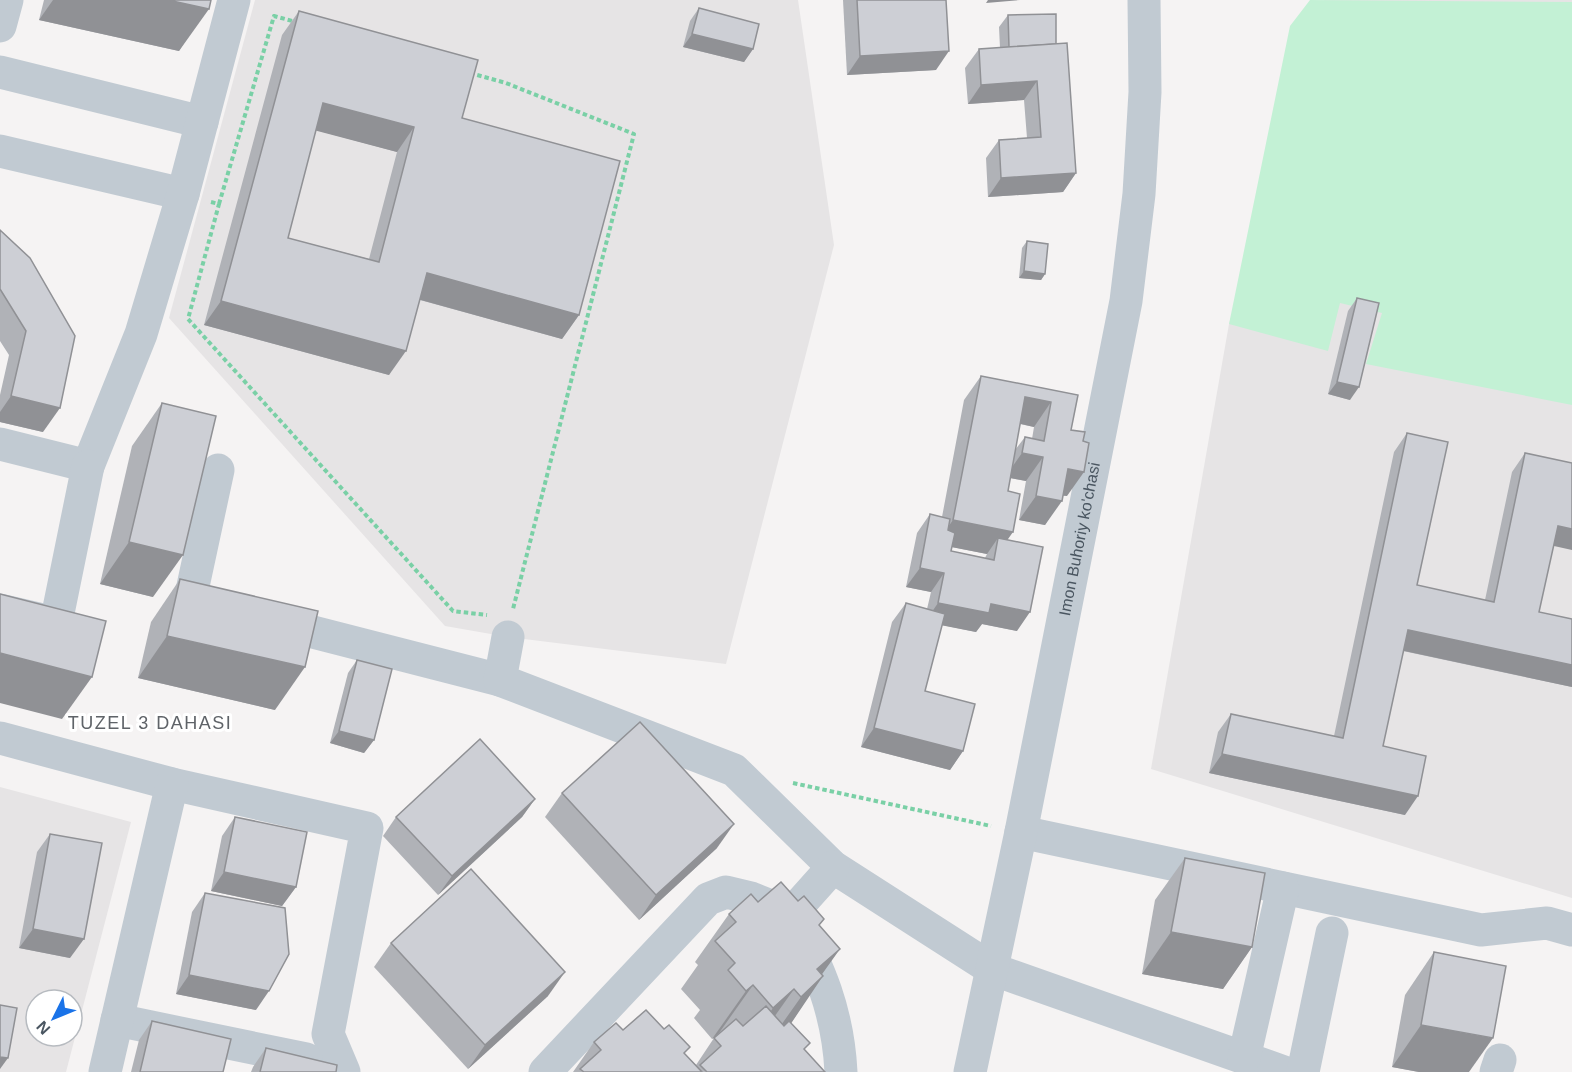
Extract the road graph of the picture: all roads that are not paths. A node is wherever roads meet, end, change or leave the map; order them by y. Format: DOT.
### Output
graph roads {
  1 [pos="7,0"];
  2 [pos="234,0"];
  3 [pos="1144,0"];
  4 [pos="0,26"];
  5 [pos="0,72"];
  6 [pos="202,122"];
  7 [pos="0,151"];
  8 [pos="183,194"];
  9 [pos="0,444"];
  10 [pos="88,466"];
  11 [pos="218,470"];
  12 [pos="0,610"];
  13 [pos="509,628"];
  14 [pos="500,680"];
  15 [pos="0,738"];
  16 [pos="172,783"];
  17 [pos="1021,832"];
  18 [pos="833,867"];
  19 [pos="1283,888"];
  20 [pos="791,914"];
  21 [pos="1572,930"];
  22 [pos="1332,933"];
  23 [pos="992,969"];
  24 [pos="117,1020"];
  25 [pos="1244,1058"];
  26 [pos="343,1069"];
  27 [pos="105,1072"];
  28 [pos="545,1072"];
  29 [pos="841,1072"];
  30 [pos="969,1072"];
  31 [pos="1284,1072"];
  32 [pos="1303,1072"];
  1 -- 4 [label="street"];
  2 -- 6 [label="street"];
  3 -- 17 [label="street, Imon Buhoriy ko'chasi"];
  5 -- 6 [label="street"];
  6 -- 8 [label="street"];
  7 -- 8 [label="street"];
  8 -- 10 [label="street"];
  9 -- 10 [label="street"];
  10 -- 12 [label="street"];
  11 -- 14 [label="street"];
  13 -- 14 [label="street"];
  14 -- 18 [label="street"];
  15 -- 16 [label="street"];
  16 -- 24 [label="street"];
  16 -- 26 [label="street"];
  17 -- 19 [label="street"];
  17 -- 23 [label="street, Imon Buhoriy ko'chasi"];
  18 -- 20 [label="street"];
  18 -- 23 [label="street"];
  19 -- 21 [label="street"];
  19 -- 25 [label="street"];
  20 -- 28 [label="street"];
  20 -- 29 [label="street"];
  22 -- 32 [label="street"];
  23 -- 25 [label="street"];
  23 -- 30 [label="street, Imon Buhoriy ko'chasi"];
  24 -- 26 [label="street"];
  24 -- 27 [label="street"];
  25 -- 31 [label="street"];
}
